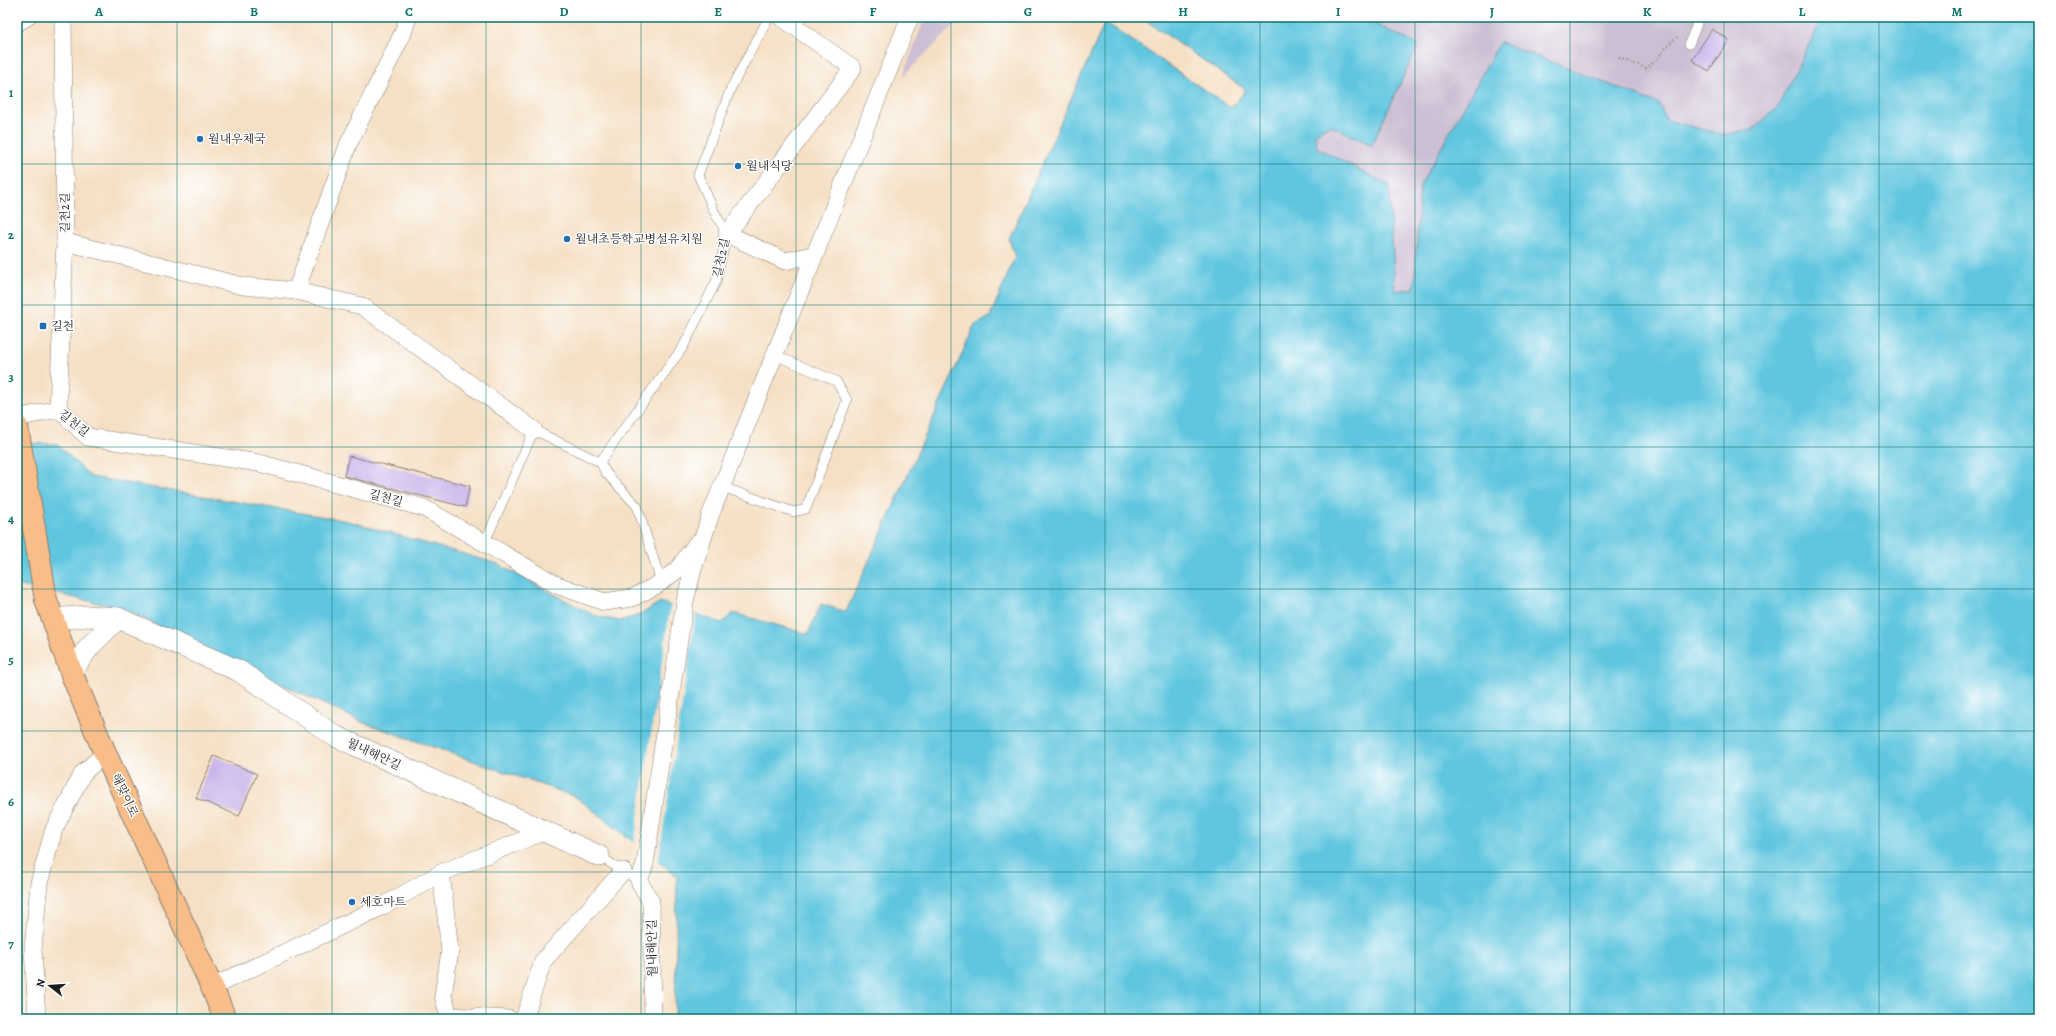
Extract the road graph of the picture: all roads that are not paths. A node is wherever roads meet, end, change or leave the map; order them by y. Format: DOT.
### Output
graph roads {
  1 [pos="27,17"];
  2 [pos="63,17"];
  3 [pos="408,17"];
  4 [pos="769,17"];
  5 [pos="781,17"];
  6 [pos="910,17"];
  7 [pos="1695,20"];
  8 [pos="17,23"];
  9 [pos="1689,44"];
  10 [pos="727,234"];
  11 [pos="65,242"];
  12 [pos="816,254"];
  13 [pos="296,291"];
  14 [pos="775,355"];
  15 [pos="58,409"];
  16 [pos="17,427"];
  17 [pos="534,430"];
  18 [pos="600,462"];
  19 [pos="722,487"];
  20 [pos="710,516"];
  21 [pos="485,542"];
  22 [pos="661,582"];
  23 [pos="50,609"];
  24 [pos="118,618"];
  25 [pos="71,672"];
  26 [pos="106,753"];
  27 [pos="543,832"];
  28 [pos="599,856"];
  29 [pos="623,871"];
  30 [pos="440,873"];
  31 [pos="639,880"];
  32 [pos="212,987"];
  33 [pos="37,1019"];
  34 [pos="225,1019"];
  35 [pos="509,1019"];
  36 [pos="524,1019"];
  37 [pos="653,1019"];
  1 -- 8 [label="street"];
  2 -- 11 [label="street, 길천2길"];
  3 -- 13 [label="street"];
  4 -- 10 [label="lane, 길천2길"];
  5 -- 10 [label="street"];
  6 -- 12 [label="street"];
  7 -- 9 [label="lane"];
  10 -- 12 [label="street"];
  10 -- 18 [label="lane, 길천2길"];
  11 -- 13 [label="street"];
  11 -- 15 [label="street, 길천2길"];
  12 -- 14 [label="street"];
  13 -- 17 [label="street"];
  14 -- 19 [label="street"];
  14 -- 19 [label="lane"];
  15 -- 16 [label="street, 길천길"];
  15 -- 21 [label="street, 길천길"];
  16 -- 23 [label="main road, 해맞이로"];
  17 -- 18 [label="lane"];
  17 -- 21 [label="lane"];
  18 -- 22 [label="lane"];
  19 -- 20 [label="street"];
  20 -- 22 [label="street, 길천길"];
  20 -- 31 [label="street"];
  21 -- 22 [label="street, 길천길"];
  23 -- 24 [label="street, 월내해안길"];
  23 -- 25 [label="main road, 해맞이로"];
  24 -- 25 [label="street"];
  24 -- 27 [label="street, 월내해안길"];
  25 -- 26 [label="main road, 해맞이로"];
  26 -- 32 [label="main road, 해맞이로"];
  26 -- 33 [label="street"];
  27 -- 28 [label="street, 월내해안길"];
  27 -- 30 [label="street"];
  28 -- 29 [label="lane"];
  29 -- 31 [label="lane"];
  29 -- 36 [label="street"];
  30 -- 32 [label="street"];
  30 -- 35 [label="street"];
  31 -- 37 [label="street, 월내해안길"];
  32 -- 34 [label="main road, 해맞이로"];
}
